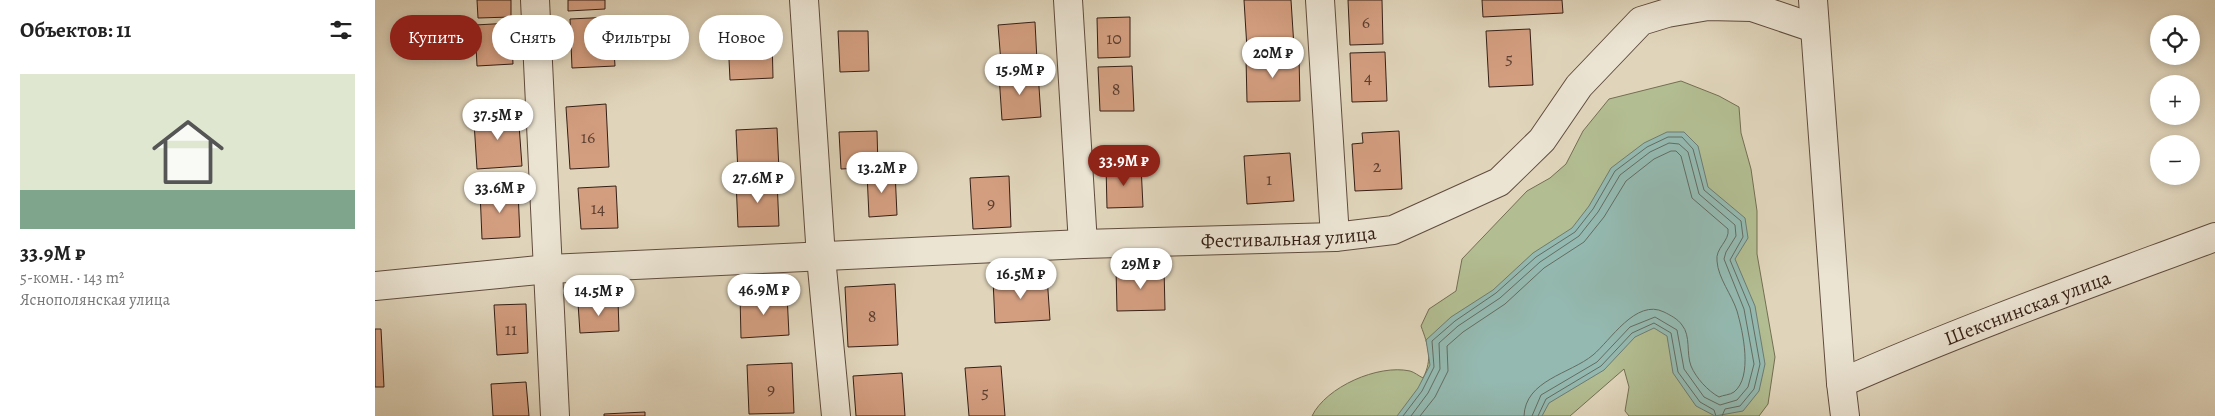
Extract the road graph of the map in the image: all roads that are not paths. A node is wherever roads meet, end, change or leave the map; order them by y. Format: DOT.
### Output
graph roads {
  1 [pos="535,0"];
  2 [pos="804,0"];
  3 [pos="1068,0"];
  4 [pos="1320,0"];
  5 [pos="1813,0"];
  6 [pos="1814,28"];
  7 [pos="1335,237"];
  8 [pos="2215,238"];
  9 [pos="1083,244"];
  10 [pos="821,257"];
  11 [pos="549,269"];
  12 [pos="375,286"];
  13 [pos="1841,384"];
  14 [pos="555,416"];
  15 [pos="836,416"];
  16 [pos="1845,416"];
  1 -- 11 [label="street"];
  2 -- 10 [label="street"];
  3 -- 9 [label="street"];
  4 -- 7 [label="street"];
  5 -- 6 [label="street"];
  6 -- 7 [label="street, Фестивальная улица"];
  6 -- 13 [label="street"];
  7 -- 9 [label="street, Фестивальная улица"];
  8 -- 13 [label="street, Шекснинская улица"];
  9 -- 10 [label="street, Фестивальная улица"];
  10 -- 11 [label="street, Фестивальная улица"];
  10 -- 15 [label="street"];
  11 -- 12 [label="street, Фестивальная улица"];
  11 -- 14 [label="street"];
  13 -- 16 [label="street"];
}
